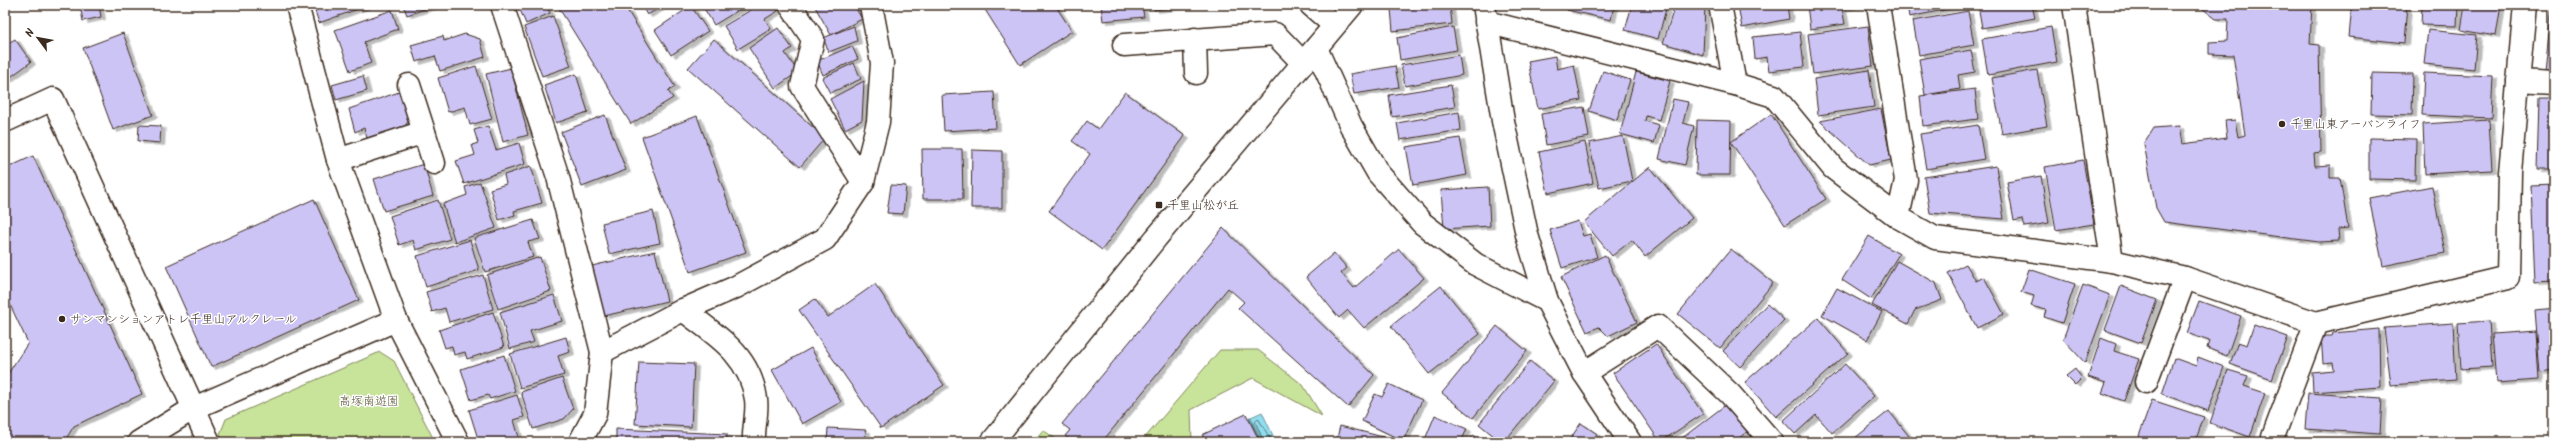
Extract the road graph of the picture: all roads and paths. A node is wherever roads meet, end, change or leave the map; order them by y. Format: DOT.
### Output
graph roads {
  1 [pos="297,5"];
  2 [pos="502,5"];
  3 [pos="790,5"];
  4 [pos="871,5"];
  5 [pos="1311,5"];
  6 [pos="1352,5"];
  7 [pos="1720,5"];
  8 [pos="1878,5"];
  9 [pos="2074,5"];
  10 [pos="2525,5"];
  11 [pos="1485,14"];
  12 [pos="1334,25"];
  13 [pos="1195,39"];
  14 [pos="1124,45"];
  15 [pos="1310,55"];
  16 [pos="1196,73"];
  17 [pos="2518,81"];
  18 [pos="2554,83"];
  19 [pos="409,84"];
  20 [pos="1736,84"];
  21 [pos="5,121"];
  22 [pos="424,132"];
  23 [pos="338,160"];
  24 [pos="434,163"];
  25 [pos="863,182"];
  26 [pos="1898,217"];
  27 [pos="2112,261"];
  28 [pos="2185,278"];
  29 [pos="1547,301"];
  30 [pos="683,310"];
  31 [pos="396,320"];
  32 [pos="2316,323"];
  33 [pos="602,352"];
  34 [pos="1584,373"];
  35 [pos="2146,382"];
  36 [pos="194,408"];
  37 [pos="139,442"];
  38 [pos="210,442"];
  39 [pos="458,442"];
  40 [pos="580,442"];
  41 [pos="754,442"];
  42 [pos="992,442"];
  43 [pos="1630,442"];
  44 [pos="1772,442"];
  45 [pos="2273,442"];
  1 -- 23 [label="street"];
  2 -- 33 [label="street"];
  3 -- 25 [label="street"];
  4 -- 25 [label="street"];
  5 -- 12 [label="street"];
  6 -- 12 [label="street"];
  7 -- 20 [label="street"];
  8 -- 26 [label="street"];
  9 -- 27 [label="street"];
  10 -- 17 [label="street"];
  11 -- 20 [label="street"];
  11 -- 29 [label="street"];
  12 -- 15 [label="street"];
  13 -- 14 [label="street"];
  13 -- 15 [label="street"];
  13 -- 16 [label="street"];
  15 -- 29 [label="street"];
  15 -- 42 [label="street"];
  17 -- 18 [label="street"];
  17 -- 32 [label="street"];
  19 -- 22 [label="street"];
  20 -- 26 [label="street"];
  21 -- 36 [label="street"];
  22 -- 23 [label="street"];
  22 -- 24 [label="street"];
  23 -- 31 [label="street"];
  25 -- 30 [label="street"];
  26 -- 27 [label="street"];
  27 -- 28 [label="street"];
  28 -- 32 [label="street"];
  28 -- 35 [label="street"];
  29 -- 34 [label="street"];
  30 -- 33 [label="street"];
  30 -- 41 [label="street"];
  31 -- 36 [label="street"];
  31 -- 39 [label="street"];
  32 -- 45 [label="street"];
  33 -- 40 [label="street"];
  34 -- 43 [label="street"];
  34 -- 44 [label="street"];
  36 -- 37 [label="street"];
  36 -- 38 [label="street"];
}
